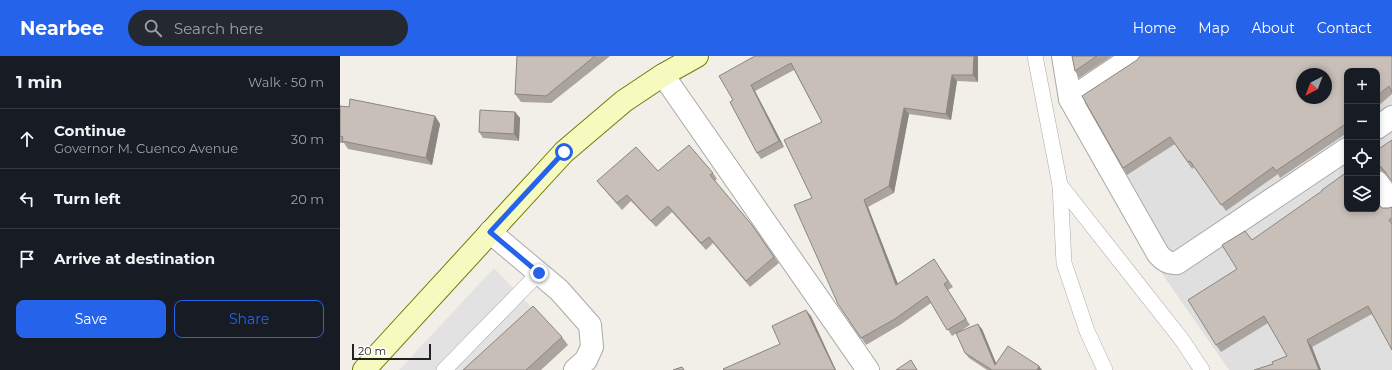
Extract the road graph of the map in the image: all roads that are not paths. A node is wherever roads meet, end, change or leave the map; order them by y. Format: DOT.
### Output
graph roads {
  1 [pos="1035,56"];
  2 [pos="1062,56"];
  3 [pos="1134,56"];
  4 [pos="691,57"];
  5 [pos="663,75"];
  6 [pos="1070,99"];
  7 [pos="1392,117"];
  8 [pos="1380,126"];
  9 [pos="1344,151"];
  10 [pos="1060,185"];
  11 [pos="1380,186"];
  12 [pos="1392,203"];
  13 [pos="490,232"];
  14 [pos="539,273"];
  15 [pos="364,370"];
  16 [pos="444,370"];
  17 [pos="575,370"];
  18 [pos="868,370"];
  19 [pos="1105,370"];
  20 [pos="1202,370"];
  1 -- 10 [label="lane"];
  2 -- 6 [label="street"];
  3 -- 6 [label="street"];
  4 -- 5 [label="main road"];
  5 -- 13 [label="main road"];
  5 -- 18 [label="street"];
  6 -- 9 [label="street"];
  7 -- 8 [label="street"];
  10 -- 19 [label="lane"];
  10 -- 20 [label="lane"];
  11 -- 12 [label="street"];
  13 -- 14 [label="street"];
  13 -- 15 [label="main road"];
  14 -- 16 [label="lane"];
  14 -- 17 [label="street"];
}
